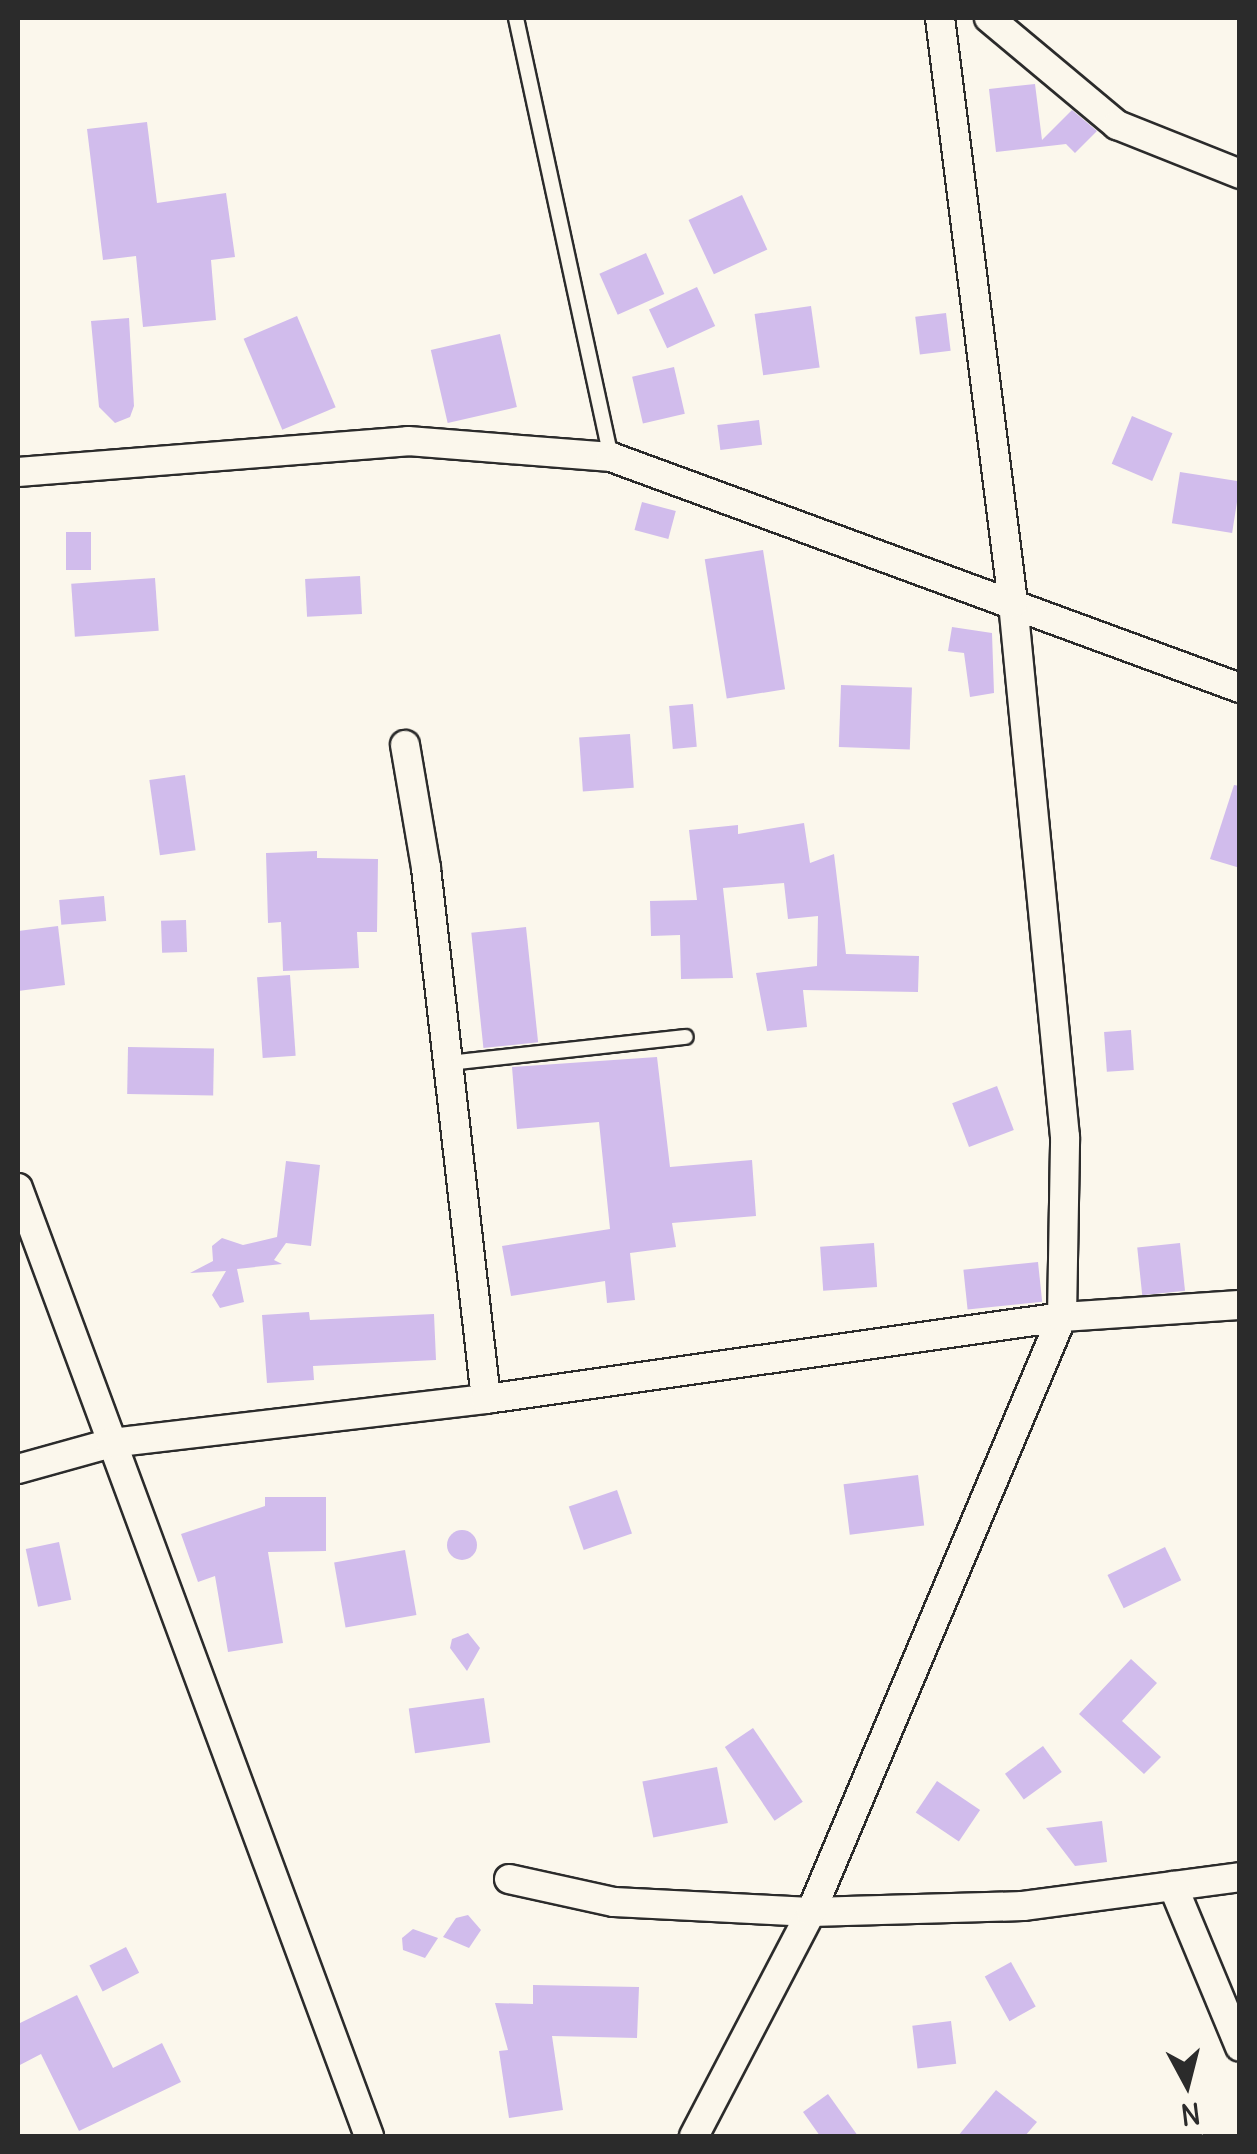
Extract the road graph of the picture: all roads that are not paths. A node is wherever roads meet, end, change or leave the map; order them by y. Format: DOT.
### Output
graph roads {
  1 [pos="516,18"];
  2 [pos="940,18"];
  3 [pos="989,18"];
  4 [pos="1238,170"];
  5 [pos="612,457"];
  6 [pos="18,472"];
  7 [pos="1013,602"];
  8 [pos="1240,688"];
  9 [pos="405,745"];
  10 [pos="686,1037"];
  11 [pos="449,1063"];
  12 [pos="18,1188"];
  13 [pos="1240,1306"];
  14 [pos="1062,1318"];
  15 [pos="486,1399"];
  16 [pos="111,1443"];
  17 [pos="18,1469"];
  18 [pos="1240,1878"];
  19 [pos="509,1879"];
  20 [pos="1172,1886"];
  21 [pos="811,1912"];
  22 [pos="1240,2047"];
  23 [pos="369,2136"];
  24 [pos="694,2136"];
  1 -- 5 [label="lane"];
  2 -- 7 [label="street"];
  3 -- 4 [label="street"];
  5 -- 6 [label="street"];
  5 -- 7 [label="street"];
  7 -- 8 [label="street"];
  7 -- 14 [label="street"];
  9 -- 11 [label="street"];
  10 -- 11 [label="lane"];
  11 -- 15 [label="street"];
  12 -- 16 [label="street"];
  13 -- 14 [label="street"];
  14 -- 15 [label="street"];
  14 -- 21 [label="street"];
  15 -- 16 [label="street"];
  16 -- 17 [label="street"];
  16 -- 23 [label="street"];
  18 -- 20 [label="street"];
  19 -- 21 [label="street"];
  20 -- 21 [label="street"];
  20 -- 22 [label="street"];
  21 -- 24 [label="street"];
}
